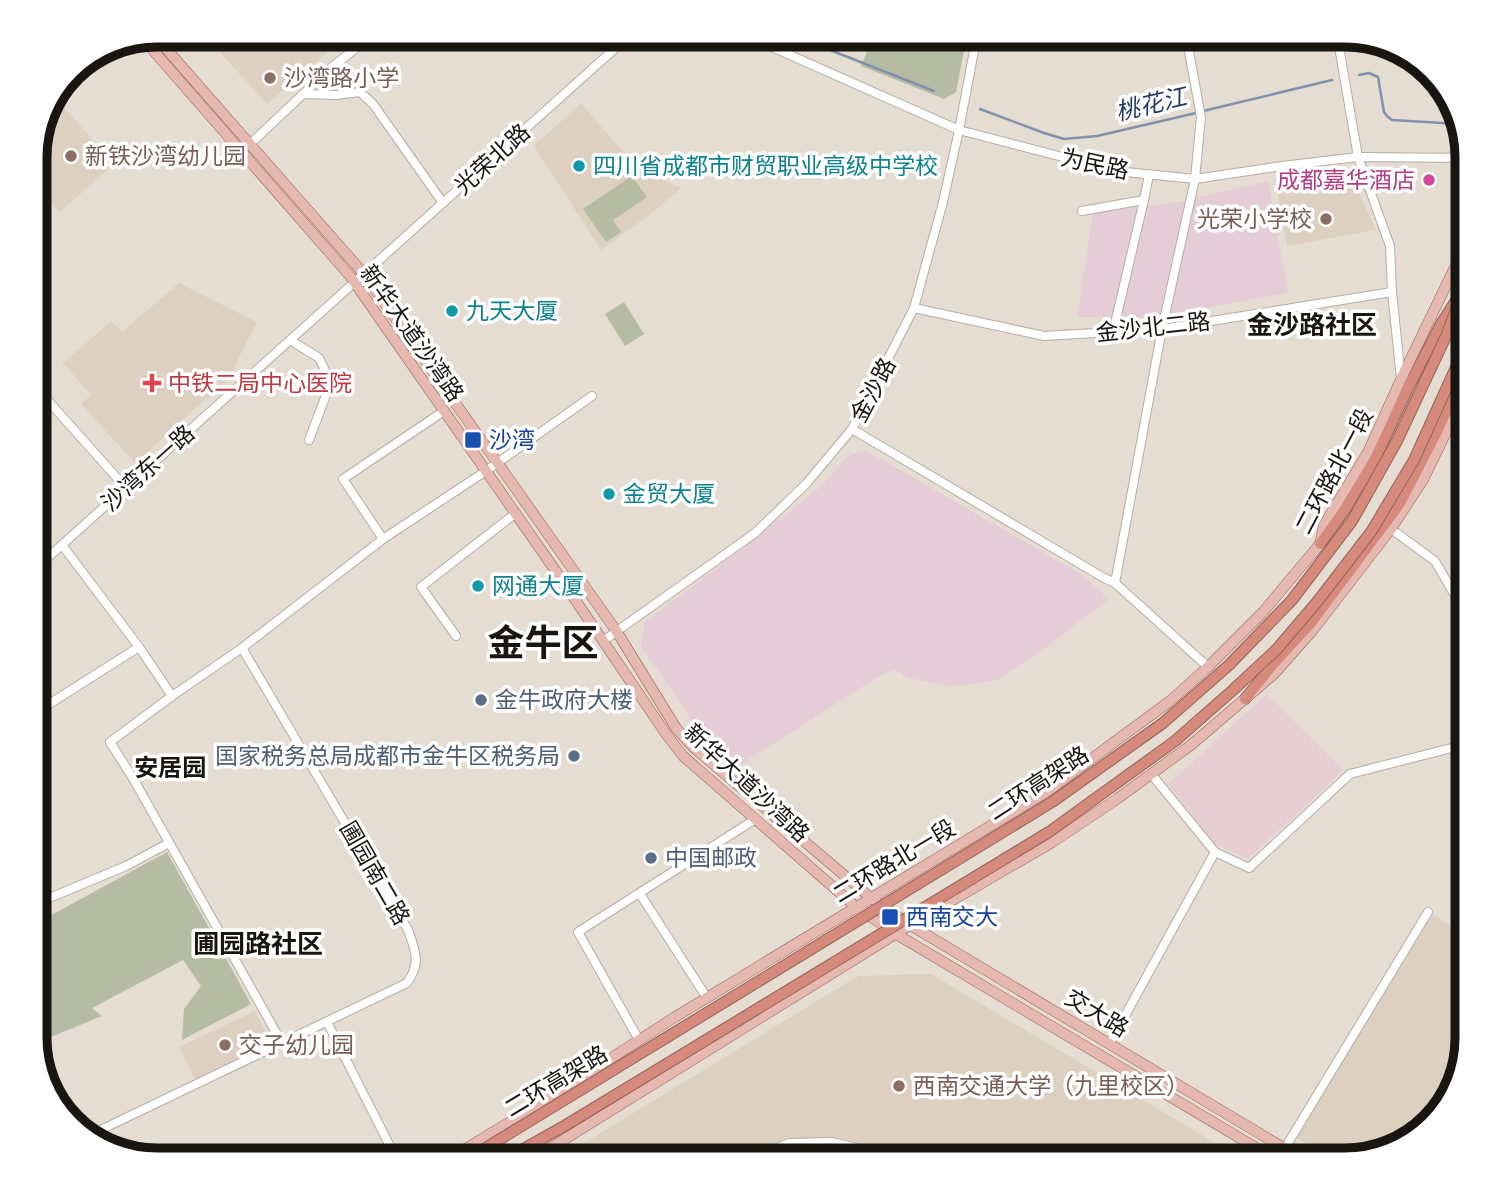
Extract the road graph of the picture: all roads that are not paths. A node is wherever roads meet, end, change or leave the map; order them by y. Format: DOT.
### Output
graph roads {
  1 [pos="165,47"];
  2 [pos="358,47"];
  3 [pos="617,47"];
  4 [pos="772,47"];
  5 [pos="975,47"];
  6 [pos="1188,47"];
  7 [pos="1339,47"];
  8 [pos="151,48"];
  9 [pos="303,94"];
  10 [pos="959,131"];
  11 [pos="250,144"];
  12 [pos="1358,157"];
  13 [pos="1455,158"];
  14 [pos="1149,175"];
  15 [pos="1195,179"];
  16 [pos="1144,200"];
  17 [pos="443,203"];
  18 [pos="1082,211"];
  19 [pos="1455,267"];
  20 [pos="364,274"];
  21 [pos="354,282"];
  22 [pos="1392,292"];
  23 [pos="1455,300"];
  24 [pos="915,309"];
  25 [pos="1455,311"];
  26 [pos="1162,329"];
  27 [pos="1113,332"];
  28 [pos="290,340"];
  29 [pos="1455,369"];
  30 [pos="1401,379"];
  31 [pos="1455,392"];
  32 [pos="592,396"];
  33 [pos="47,399"];
  34 [pos="444,411"];
  35 [pos="1455,414"];
  36 [pos="852,429"];
  37 [pos="309,440"];
  38 [pos="498,461"];
  39 [pos="486,471"];
  40 [pos="126,488"];
  41 [pos="516,513"];
  42 [pos="1391,529"];
  43 [pos="383,539"];
  44 [pos="1320,544"];
  45 [pos="62,545"];
  46 [pos="47,558"];
  47 [pos="1115,583"];
  48 [pos="1455,596"];
  49 [pos="617,632"];
  50 [pos="456,636"];
  51 [pos="603,641"];
  52 [pos="139,647"];
  53 [pos="243,648"];
  54 [pos="1208,667"];
  55 [pos="172,696"];
  56 [pos="1245,699"];
  57 [pos="47,705"];
  58 [pos="1455,747"];
  59 [pos="1152,775"];
  60 [pos="754,820"];
  61 [pos="169,843"];
  62 [pos="1215,852"];
  63 [pos="640,894"];
  64 [pos="871,898"];
  65 [pos="47,899"];
  66 [pos="856,907"];
  67 [pos="1428,912"];
  68 [pos="909,925"];
  69 [pos="896,934"];
  70 [pos="707,998"];
  71 [pos="327,1022"];
  72 [pos="639,1040"];
  73 [pos="282,1043"];
  74 [pos="1110,1043"];
  75 [pos="99,1131"];
  76 [pos="391,1148"];
  77 [pos="467,1148"];
  78 [pos="486,1148"];
  79 [pos="525,1148"];
  80 [pos="550,1148"];
  81 [pos="777,1148"];
  82 [pos="857,1148"];
  83 [pos="1257,1148"];
  84 [pos="1283,1148"];
  85 [pos="1286,1148"];
  1 -- 11 [label="main road, 新华大道沙湾路"];
  2 -- 9 [label="street"];
  3 -- 17 [label="street, 光荣北路"];
  4 -- 10 [label="street, 为民路"];
  5 -- 10 [label="street, 金沙路"];
  6 -- 15 [label="street"];
  7 -- 12 [label="street"];
  8 -- 21 [label="main road, 新华大道沙湾路"];
  9 -- 11 [label="street"];
  9 -- 17 [label="street"];
  10 -- 14 [label="street, 为民路"];
  10 -- 24 [label="street, 金沙路"];
  11 -- 20 [label="main road, 新华大道沙湾路"];
  12 -- 13 [label="street, 为民路"];
  12 -- 15 [label="street, 为民路"];
  12 -- 22 [label="street"];
  14 -- 15 [label="street, 为民路"];
  14 -- 16 [label="street"];
  15 -- 26 [label="street"];
  16 -- 18 [label="street"];
  16 -- 27 [label="street"];
  17 -- 20 [label="street, 光荣北路"];
  19 -- 30 [label="main road, 二环路北一段"];
  20 -- 21 [label="street, 光荣北路"];
  20 -- 38 [label="main road, 新华大道沙湾路"];
  21 -- 28 [label="street, 沙湾东一路"];
  21 -- 34 [label="main road, 新华大道沙湾路"];
  22 -- 26 [label="street, 金沙北二路"];
  22 -- 30 [label="street"];
  23 -- 44 [label="highway, bridge"];
  24 -- 27 [label="street, 金沙北二路"];
  24 -- 36 [label="street, 金沙路"];
  25 -- 78 [label="highway, 二环高架路, bridge"];
  26 -- 27 [label="street, 金沙北二路"];
  26 -- 47 [label="street"];
  28 -- 37 [label="street"];
  28 -- 40 [label="street, 沙湾东一路"];
  29 -- 79 [label="highway, 二环高架路, bridge"];
  30 -- 44 [label="main road, 二环路北一段"];
  31 -- 56 [label="highway"];
  32 -- 38 [label="street"];
  33 -- 40 [label="street"];
  34 -- 39 [label="main road, 新华大道沙湾路"];
  34 -- 43 [label="street"];
  35 -- 42 [label="main road"];
  36 -- 47 [label="street"];
  36 -- 49 [label="street, 金沙路"];
  38 -- 39 [label="street"];
  38 -- 49 [label="main road, 新华大道沙湾路"];
  39 -- 41 [label="main road, 新华大道沙湾路"];
  39 -- 43 [label="street"];
  40 -- 45 [label="street, 沙湾东一路"];
  41 -- 50 [label="street"];
  41 -- 51 [label="main road, 新华大道沙湾路"];
  42 -- 48 [label="street"];
  42 -- 56 [label="main road"];
  43 -- 53 [label="street"];
  44 -- 54 [label="main road, 二环路北一段"];
  45 -- 46 [label="street, 沙湾东一路"];
  45 -- 52 [label="street"];
  47 -- 54 [label="street"];
  49 -- 51 [label="street, 金沙路"];
  49 -- 64 [label="main road, 新华大道沙湾路"];
  51 -- 60 [label="main road, 新华大道沙湾路"];
  52 -- 55 [label="street"];
  52 -- 57 [label="street"];
  53 -- 55 [label="street"];
  53 -- 71 [label="street, 圃园南二路"];
  54 -- 64 [label="main road, 二环路北一段"];
  55 -- 61 [label="street"];
  56 -- 59 [label="main road"];
  58 -- 62 [label="street"];
  59 -- 62 [label="street"];
  59 -- 68 [label="main road"];
  60 -- 63 [label="street"];
  60 -- 66 [label="main road, 新华大道沙湾路"];
  61 -- 65 [label="street"];
  61 -- 73 [label="street"];
  62 -- 74 [label="street"];
  63 -- 70 [label="street"];
  63 -- 72 [label="street"];
  64 -- 66 [label="main road, 二环路北一段"];
  64 -- 68 [label="main road, 交大路"];
  66 -- 69 [label="main road, 交大路"];
  66 -- 70 [label="main road, 二环路北一段"];
  67 -- 85 [label="street"];
  68 -- 69 [label="main road"];
  68 -- 74 [label="main road, 交大路"];
  69 -- 80 [label="main road"];
  69 -- 83 [label="main road, 交大路"];
  70 -- 72 [label="main road, 二环路北一段"];
  71 -- 73 [label="street, 圃园南二路"];
  71 -- 76 [label="street"];
  72 -- 77 [label="main road, 二环路北一段"];
  73 -- 75 [label="street, 圃园南二路"];
  74 -- 84 [label="main road, 交大路"];
  81 -- 82 [label="street"];
}
